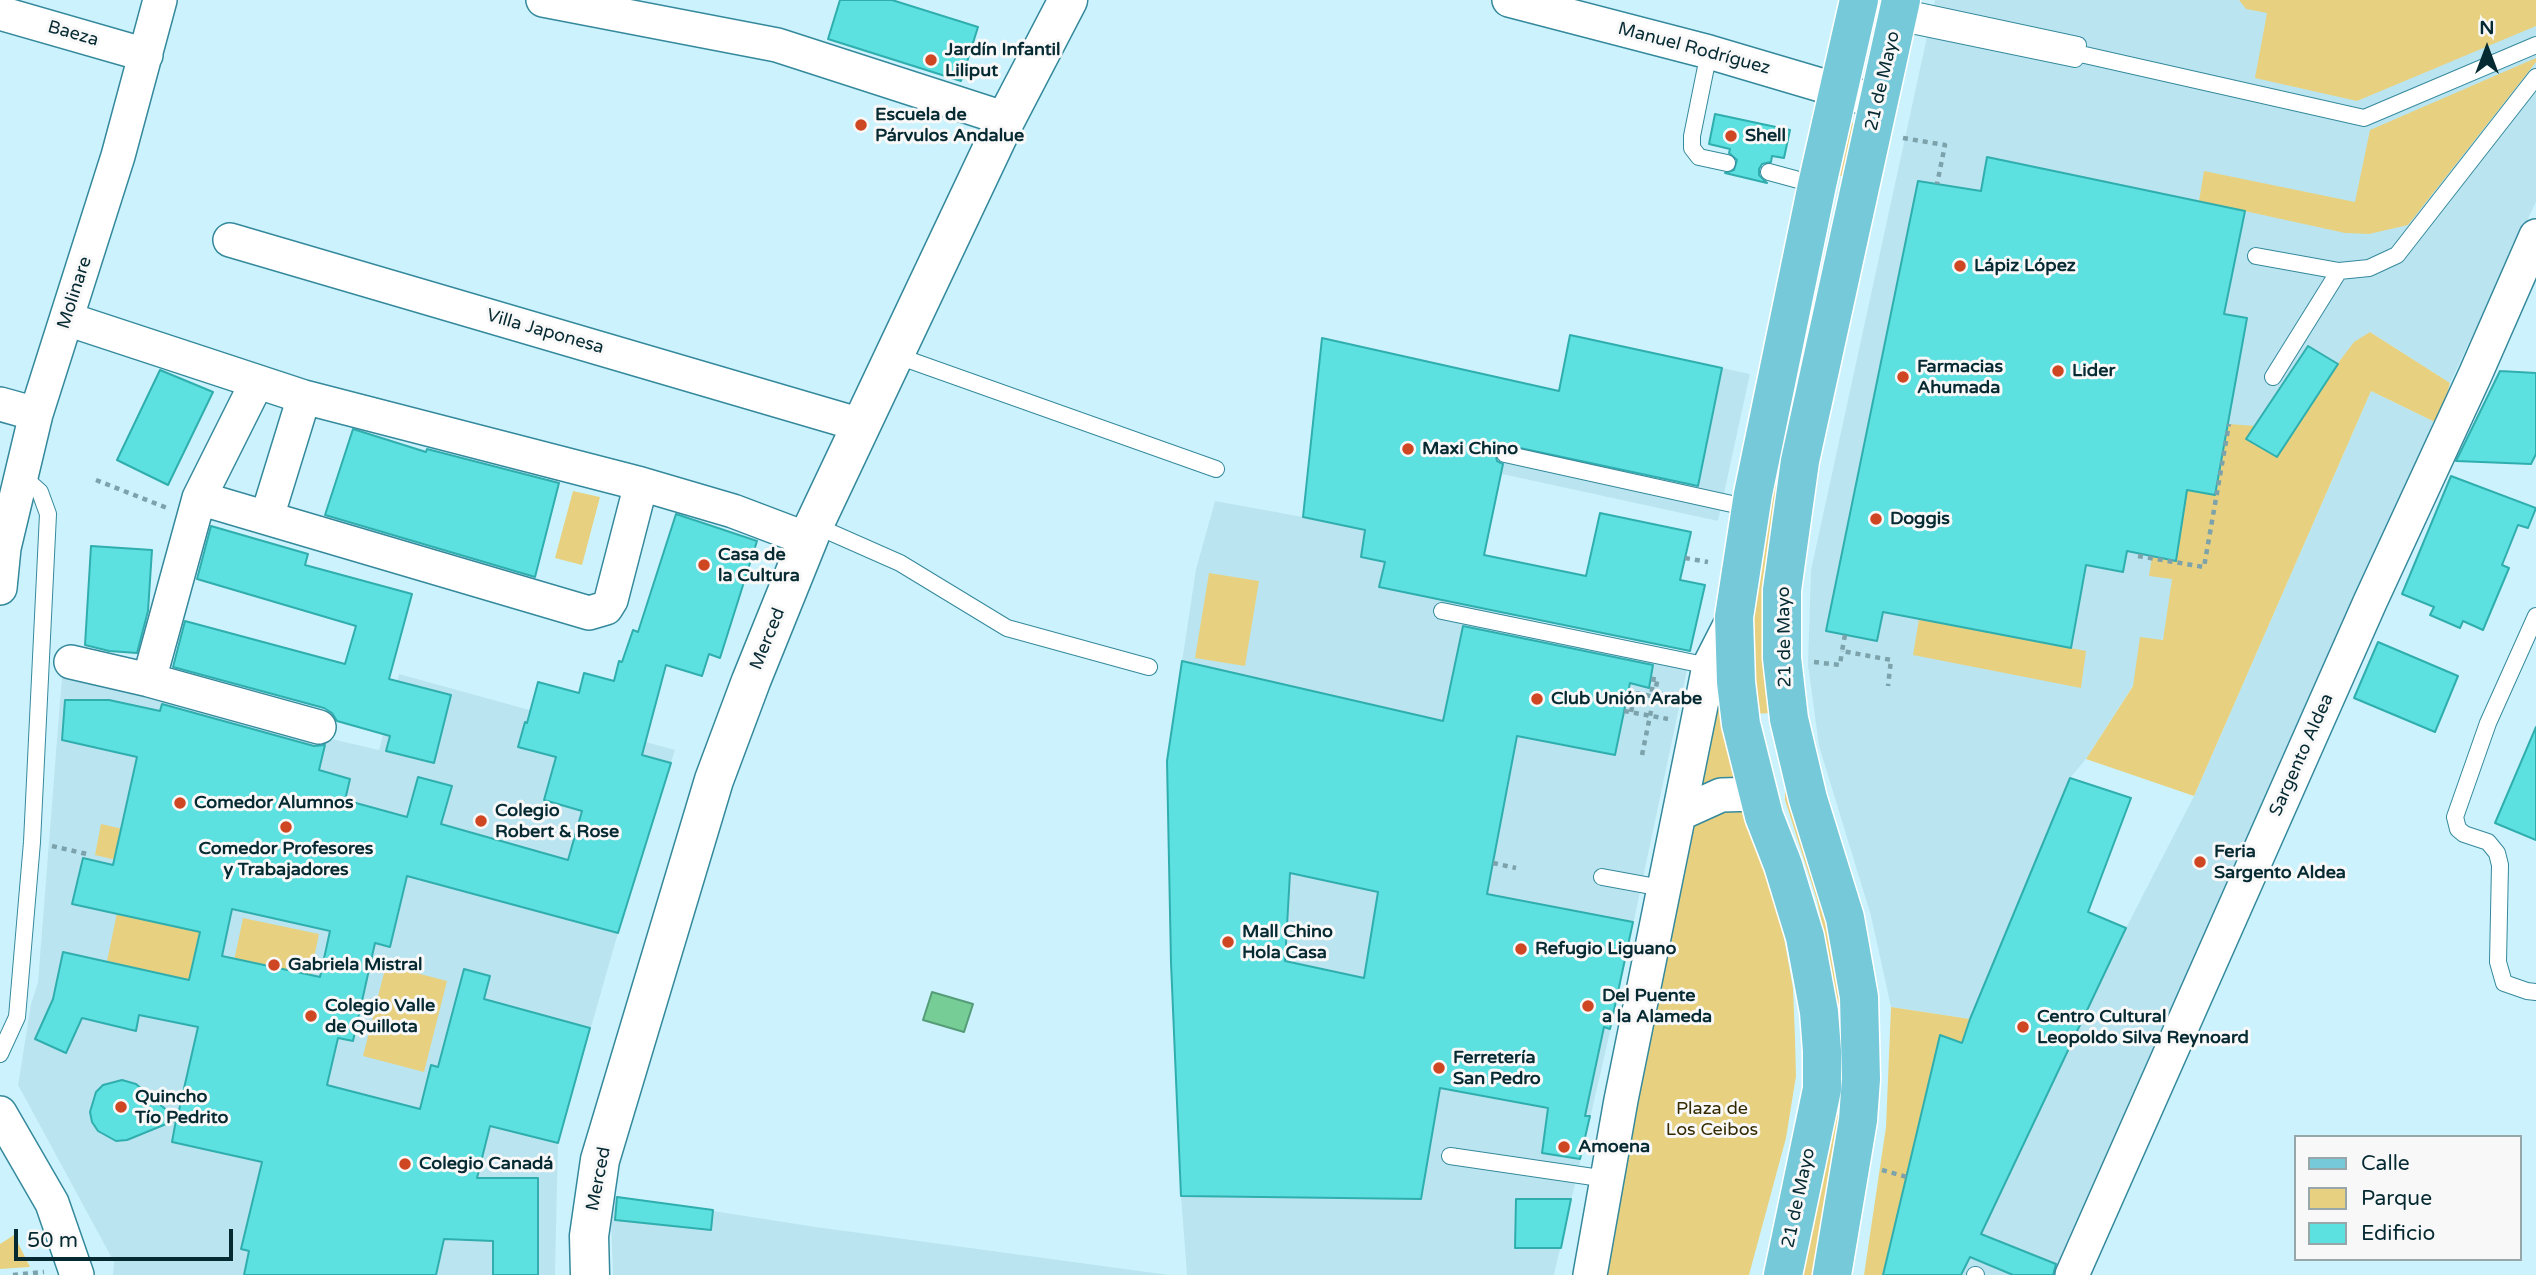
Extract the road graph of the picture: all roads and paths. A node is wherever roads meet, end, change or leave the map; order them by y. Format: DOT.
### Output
graph roads {
  1 [pos="160,0"];
  2 [pos="542,0"];
  3 [pos="1068,0"];
  4 [pos="1509,0"];
  5 [pos="1859,0"];
  6 [pos="1899,10"];
  7 [pos="0,13"];
  8 [pos="2536,45"];
  9 [pos="1709,52"];
  10 [pos="146,55"];
  11 [pos="2536,77"];
  12 [pos="1838,88"];
  13 [pos="1874,117"];
  14 [pos="1006,119"];
  15 [pos="1727,163"];
  16 [pos="1769,172"];
  17 [pos="1937,184"];
  18 [pos="1817,185"];
  19 [pos="2536,236"];
  20 [pos="230,240"];
  21 [pos="2256,256"];
  22 [pos="2339,271"];
  23 [pos="67,319"];
  24 [pos="894,355"];
  25 [pos="2273,377"];
  26 [pos="257,382"];
  27 [pos="304,397"];
  28 [pos="0,404"];
  29 [pos="36,414"];
  30 [pos="2229,424"];
  31 [pos="861,425"];
  32 [pos="1506,454"];
  33 [pos="1216,469"];
  34 [pos="20,474"];
  35 [pos="96,480"];
  36 [pos="641,484"];
  37 [pos="196,508"];
  38 [pos="1750,508"];
  39 [pos="267,517"];
  40 [pos="811,532"];
  41 [pos="2138,556"];
  42 [pos="1685,558"];
  43 [pos="1709,562"];
  44 [pos="0,588"];
  45 [pos="1441,611"];
  46 [pos="2536,616"];
  47 [pos="1734,617"];
  48 [pos="1845,635"];
  49 [pos="71,662"];
  50 [pos="1659,663"];
  51 [pos="1709,666"];
  52 [pos="1149,667"];
  53 [pos="149,680"];
  54 [pos="1888,686"];
  55 [pos="1624,711"];
  56 [pos="1631,712"];
  57 [pos="1650,716"];
  58 [pos="1676,720"];
  59 [pos="319,727"];
  60 [pos="1642,755"];
  61 [pos="1758,794"];
  62 [pos="1679,814"];
  63 [pos="48,845"];
  64 [pos="87,855"];
  65 [pos="1493,863"];
  66 [pos="1516,868"];
  67 [pos="1602,877"];
  68 [pos="1662,888"];
  69 [pos="2536,992"];
  70 [pos="0,1054"];
  71 [pos="0,1113"];
  72 [pos="1450,1156"];
  73 [pos="1607,1180"];
  74 [pos="77,1275"];
  75 [pos="590,1275"];
  76 [pos="1590,1275"];
  77 [pos="1783,1275"];
  78 [pos="1832,1275"];
  79 [pos="2072,1275"];
  1 -- 10 [label="street, Molinare"];
  2 -- 14 [label="street"];
  3 -- 14 [label="main road, Merced"];
  4 -- 9 [label="street, Manuel Rodríguez"];
  5 -- 12 [label="main road, 21 de Mayo"];
  6 -- 8 [label="lane"];
  6 -- 13 [label="main road, 21 de Mayo"];
  7 -- 10 [label="street, Baeza"];
  9 -- 12 [label="street, Manuel Rodríguez"];
  9 -- 15 [label="lane"];
  10 -- 23 [label="street, Molinare"];
  11 -- 22 [label="lane"];
  12 -- 13 [label="street, Manuel Rodríguez"];
  12 -- 18 [label="main road, 21 de Mayo"];
  13 -- 17 [label="path"];
  13 -- 78 [label="main road, 21 de Mayo"];
  14 -- 24 [label="main road, Merced"];
  16 -- 18 [label="lane"];
  18 -- 38 [label="main road, 21 de Mayo"];
  19 -- 79 [label="street, Sargento Aldea"];
  20 -- 31 [label="street, Villa Japonesa"];
  21 -- 22 [label="lane"];
  22 -- 25 [label="lane"];
  23 -- 26 [label="street"];
  23 -- 29 [label="street, Molinare"];
  24 -- 31 [label="main road, Merced"];
  24 -- 33 [label="lane"];
  26 -- 27 [label="street"];
  26 -- 37 [label="street"];
  27 -- 36 [label="street"];
  27 -- 39 [label="street"];
  28 -- 29 [label="street"];
  29 -- 34 [label="street, Molinare"];
  30 -- 41 [label="path"];
  31 -- 40 [label="main road, Merced"];
  32 -- 38 [label="lane"];
  34 -- 44 [label="street, Molinare"];
  34 -- 70 [label="lane"];
  35 -- 37 [label="path"];
  36 -- 39 [label="street"];
  36 -- 40 [label="street"];
  37 -- 39 [label="street"];
  37 -- 53 [label="street"];
  38 -- 47 [label="main road, 21 de Mayo"];
  40 -- 52 [label="lane"];
  40 -- 75 [label="main road, Merced"];
  42 -- 43 [label="path"];
  45 -- 50 [label="lane"];
  46 -- 69 [label="lane"];
  47 -- 51 [label="street, 21 de Mayo"];
  47 -- 61 [label="main road, 21 de Mayo"];
  48 -- 54 [label="path"];
  49 -- 53 [label="street"];
  50 -- 51 [label="lane"];
  50 -- 56 [label="path"];
  50 -- 57 [label="path"];
  51 -- 62 [label="street, 21 de Mayo"];
  53 -- 59 [label="street"];
  55 -- 56 [label="path"];
  56 -- 57 [label="path"];
  57 -- 58 [label="path"];
  57 -- 60 [label="path"];
  61 -- 62 [label="street"];
  61 -- 77 [label="main road, 21 de Mayo"];
  62 -- 68 [label="street, 21 de Mayo"];
  63 -- 64 [label="path"];
  65 -- 66 [label="path"];
  67 -- 68 [label="lane"];
  68 -- 73 [label="street, 21 de Mayo"];
  71 -- 74 [label="street"];
  72 -- 73 [label="lane"];
  73 -- 76 [label="street, 21 de Mayo"];
}
